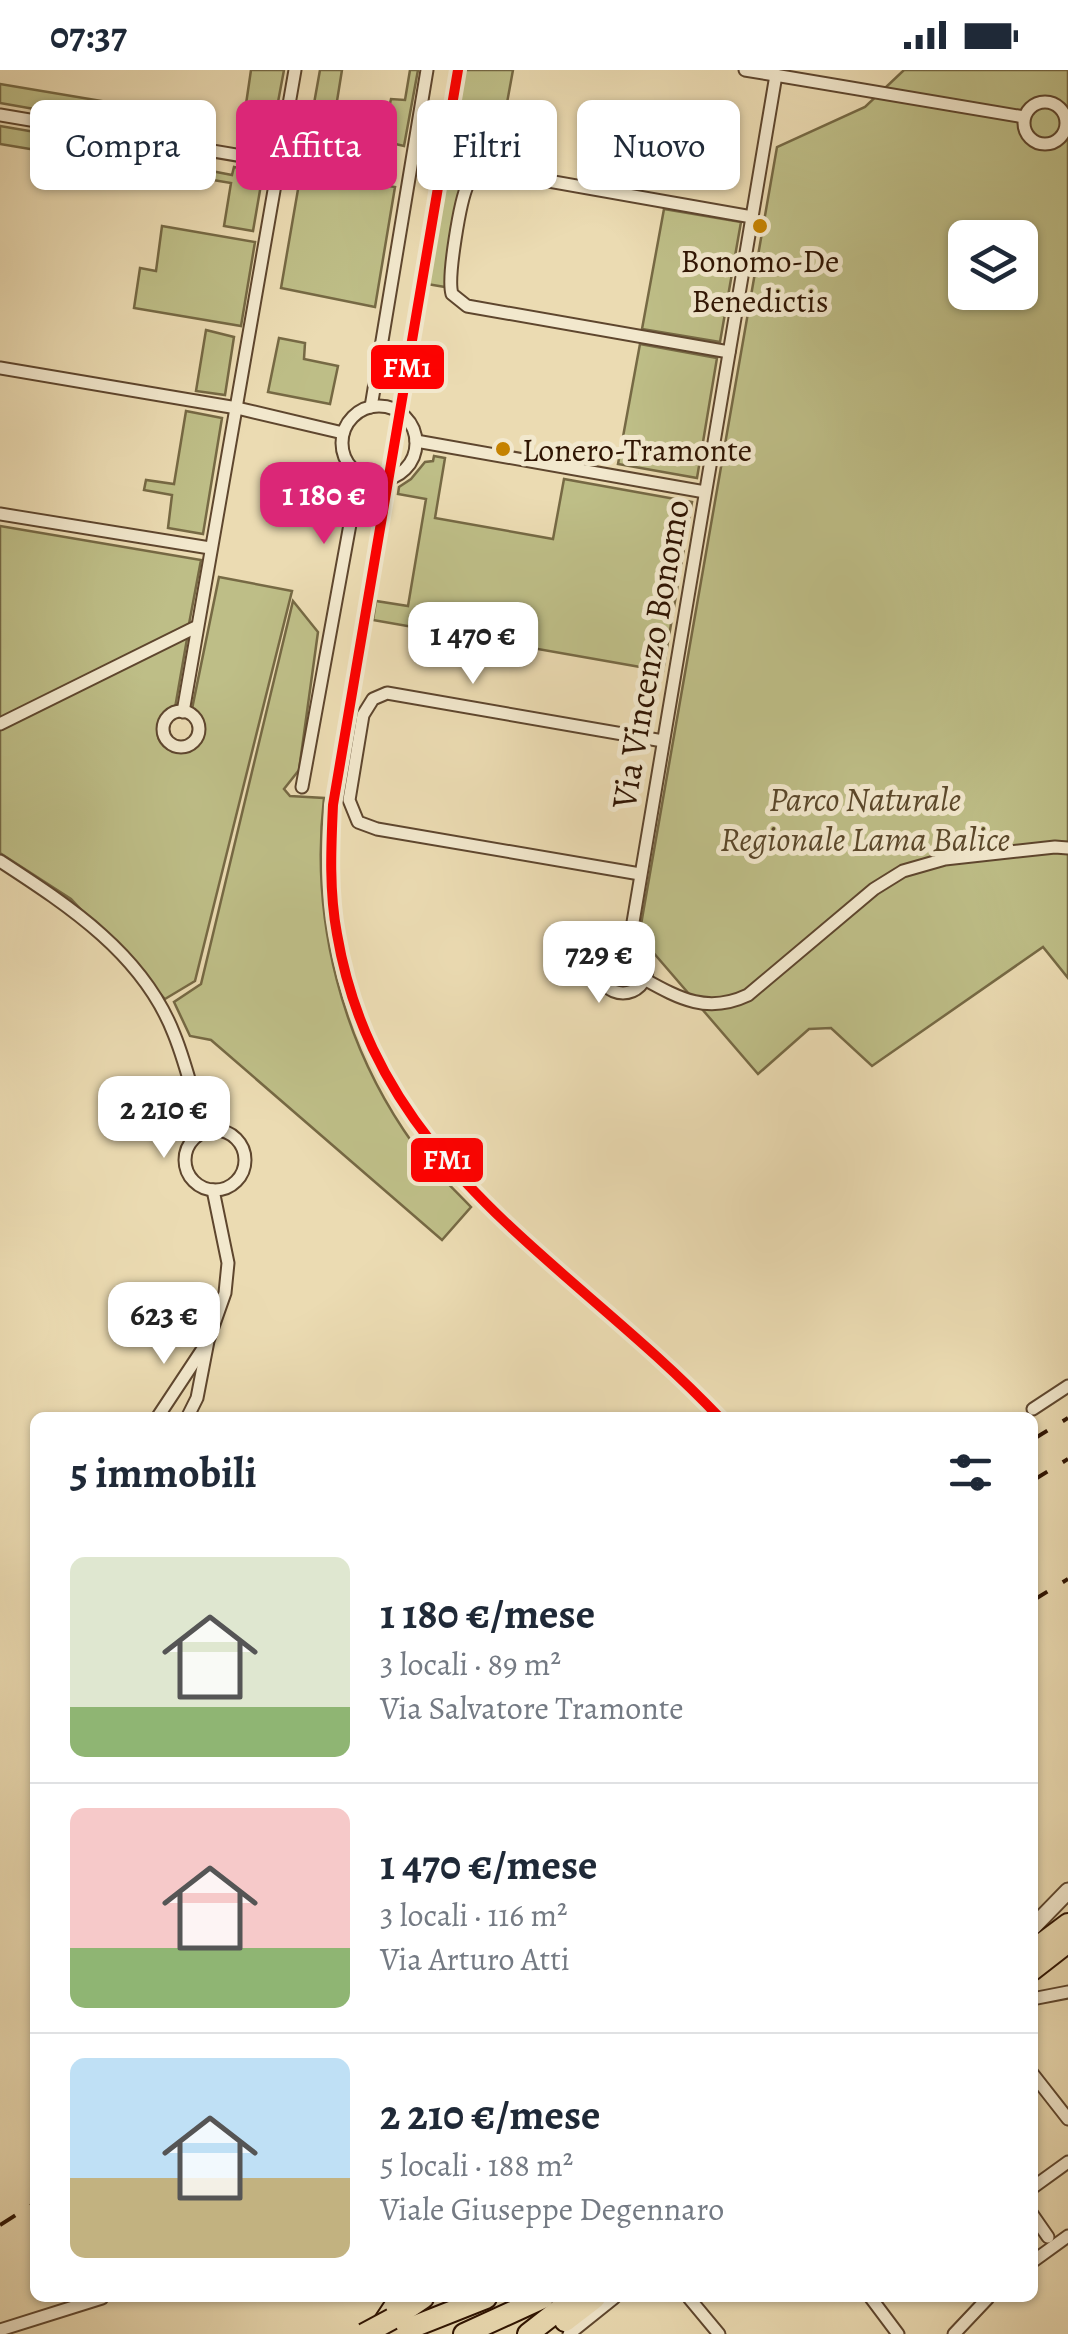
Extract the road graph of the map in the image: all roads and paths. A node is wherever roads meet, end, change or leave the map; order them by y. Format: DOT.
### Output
graph roads {
  1 [pos="295,70"];
  2 [pos="427,70"];
  3 [pos="746,70"];
  4 [pos="776,76"];
  5 [pos="289,100"];
  6 [pos="0,115"];
  7 [pos="1024,117"];
  8 [pos="236,155"];
  9 [pos="273,190"];
  10 [pos="752,217"];
  11 [pos="729,352"];
  12 [pos="0,368"];
  13 [pos="371,407"];
  14 [pos="237,408"];
  15 [pos="343,433"];
  16 [pos="416,441"];
  17 [pos="359,475"];
  18 [pos="706,492"];
  19 [pos="0,514"];
  20 [pos="210,548"];
  21 [pos="196,627"];
  22 [pos="183,712"];
  23 [pos="0,724"];
  24 [pos="663,741"];
  25 [pos="302,787"];
  26 [pos="1068,848"];
  27 [pos="0,861"];
  28 [pos="640,874"];
  29 [pos="629,946"];
  30 [pos="644,979"];
  31 [pos="204,1132"];
  32 [pos="213,1190"];
  33 [pos="208,1341"];
  34 [pos="1068,1386"];
  35 [pos="1033,1409"];
  36 [pos="161,1412"];
  37 [pos="189,1412"];
  38 [pos="1068,1891"];
  39 [pos="1038,1922"];
  40 [pos="1068,1924"];
  41 [pos="1068,1942"];
  42 [pos="1038,1946"];
  43 [pos="1068,1953"];
  44 [pos="1038,1965"];
  45 [pos="1038,1976"];
  46 [pos="1068,1992"];
  47 [pos="1038,1997"];
  48 [pos="1038,2080"];
  49 [pos="1068,2119"];
  50 [pos="1068,2162"];
  51 [pos="1038,2184"];
  52 [pos="1038,2223"];
  53 [pos="1068,2236"];
  54 [pos="1048,2237"];
  55 [pos="1038,2258"];
  56 [pos="89,2302"];
  57 [pos="398,2302"];
  58 [pos="418,2302"];
  59 [pos="473,2302"];
  60 [pos="534,2302"];
  61 [pos="569,2302"];
  62 [pos="589,2302"];
  63 [pos="609,2302"];
  64 [pos="692,2302"];
  65 [pos="874,2302"];
  66 [pos="983,2302"];
  67 [pos="970,2318"];
  68 [pos="388,2329"];
  69 [pos="0,2330"];
  70 [pos="364,2334"];
  71 [pos="464,2334"];
  72 [pos="528,2334"];
  73 [pos="548,2334"];
  74 [pos="569,2334"];
  75 [pos="719,2334"];
  76 [pos="898,2334"];
  77 [pos="954,2334"];
  78 [pos="972,2334"];
  1 -- 5 [label="street"];
  2 -- 13 [label="street"];
  3 -- 4 [label="street"];
  4 -- 7 [label="street"];
  4 -- 10 [label="street, Via Vincenzo Bonomo"];
  6 -- 8 [label="street"];
  9 -- 14 [label="street"];
  10 -- 11 [label="street, Via Vincenzo Bonomo"];
  10 -- 11 [label="street"];
  11 -- 18 [label="street, Via Vincenzo Bonomo"];
  12 -- 14 [label="street"];
  13 -- 15 [label="street"];
  13 -- 16 [label="street"];
  14 -- 15 [label="street"];
  14 -- 20 [label="street"];
  15 -- 17 [label="street"];
  16 -- 17 [label="street"];
  16 -- 18 [label="street"];
  17 -- 25 [label="street"];
  18 -- 24 [label="street, Via Vincenzo Bonomo"];
  19 -- 20 [label="street"];
  20 -- 21 [label="street"];
  21 -- 22 [label="street"];
  21 -- 23 [label="street"];
  24 -- 28 [label="street, Via Vincenzo Bonomo"];
  24 -- 28 [label="street"];
  26 -- 30 [label="street"];
  27 -- 31 [label="street"];
  28 -- 29 [label="street, Via Vincenzo Bonomo"];
  29 -- 30 [label="street"];
  29 -- 30 [label="street"];
  31 -- 32 [label="street"];
  31 -- 32 [label="street"];
  32 -- 33 [label="street"];
  33 -- 36 [label="street"];
  33 -- 37 [label="street"];
  34 -- 35 [label="street"];
  38 -- 39 [label="street"];
  40 -- 42 [label="highway"];
  41 -- 44 [label="highway"];
  43 -- 45 [label="highway"];
  46 -- 47 [label="street"];
  48 -- 49 [label="street"];
  50 -- 51 [label="street"];
  52 -- 54 [label="street"];
  53 -- 55 [label="street"];
  56 -- 69 [label="street"];
  57 -- 68 [label="highway"];
  58 -- 68 [label="highway"];
  59 -- 68 [label="highway"];
  60 -- 71 [label="highway"];
  61 -- 72 [label="highway"];
  62 -- 73 [label="highway"];
  63 -- 74 [label="street"];
  64 -- 75 [label="street"];
  65 -- 76 [label="street"];
  66 -- 67 [label="street"];
  67 -- 77 [label="street"];
  67 -- 78 [label="street"];
  68 -- 70 [label="highway, bridge"];
}
